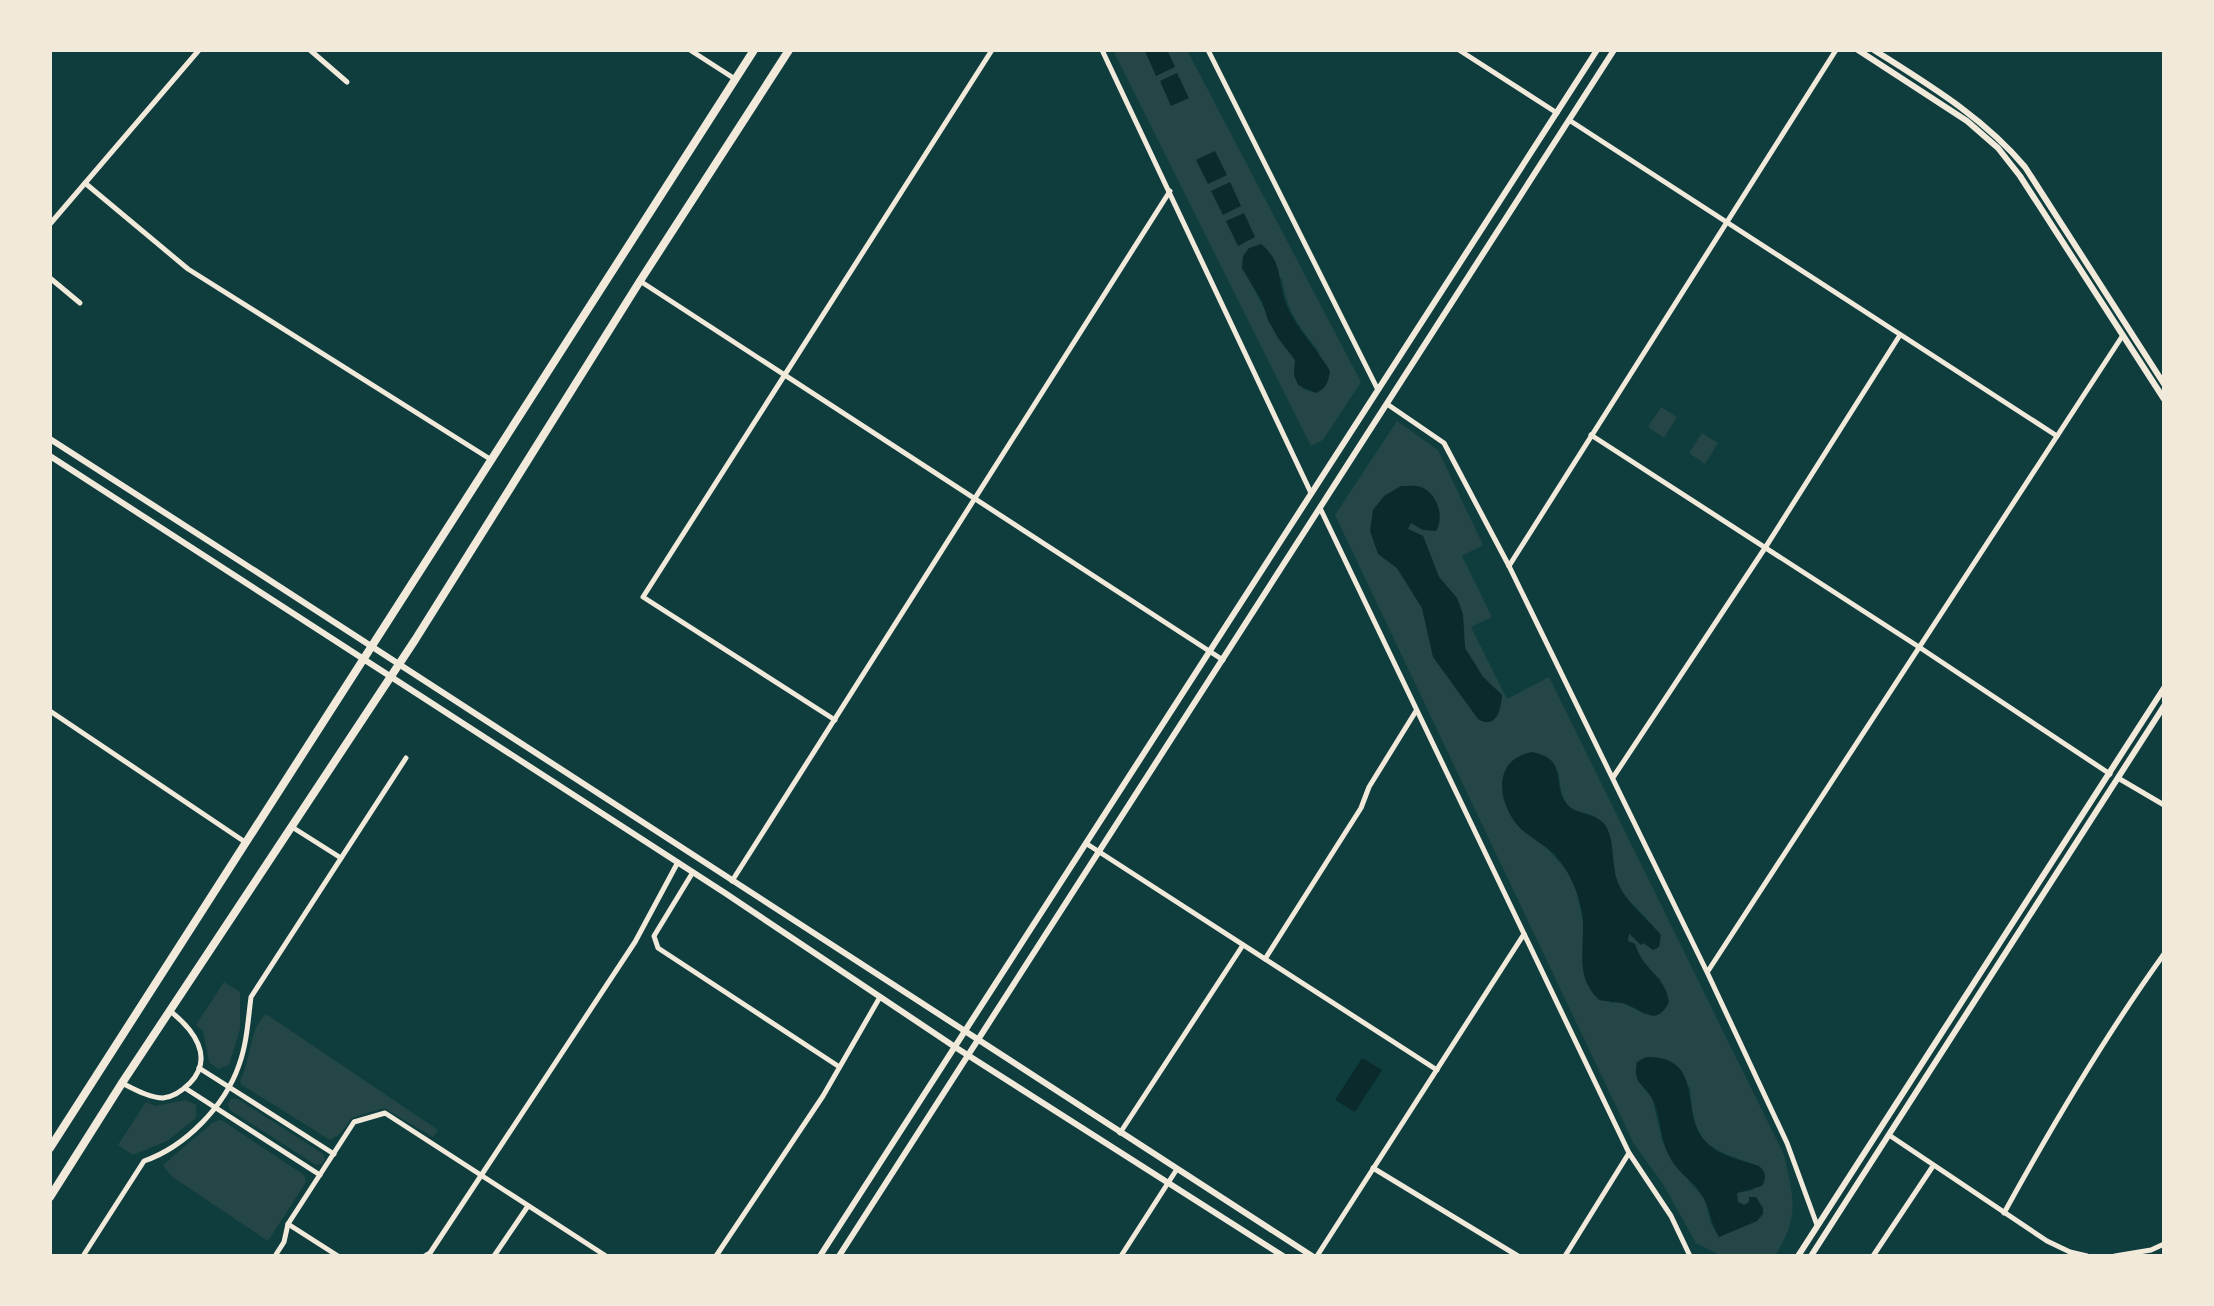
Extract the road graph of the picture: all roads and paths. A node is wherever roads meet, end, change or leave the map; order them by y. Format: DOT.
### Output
graph roads {
  1 [pos="199,50"];
  2 [pos="310,50"];
  3 [pos="690,50"];
  4 [pos="754,50"];
  5 [pos="789,50"];
  6 [pos="992,50"];
  7 [pos="1102,50"];
  8 [pos="1208,50"];
  9 [pos="1459,50"];
  10 [pos="1597,50"];
  11 [pos="1614,50"];
  12 [pos="1836,50"];
  13 [pos="1858,50"];
  14 [pos="1874,50"];
  15 [pos="735,79"];
  16 [pos="347,82"];
  17 [pos="1557,113"];
  18 [pos="1569,120"];
  19 [pos="85,183"];
  20 [pos="1170,191"];
  21 [pos="1726,222"];
  22 [pos="50,224"];
  23 [pos="50,278"];
  24 [pos="640,281"];
  25 [pos="80,303"];
  26 [pos="1900,335"];
  27 [pos="2123,335"];
  28 [pos="784,374"];
  29 [pos="2164,384"];
  30 [pos="1378,391"];
  31 [pos="2164,399"];
  32 [pos="1387,404"];
  33 [pos="1591,435"];
  34 [pos="2057,436"];
  35 [pos="50,439"];
  36 [pos="50,456"];
  37 [pos="490,459"];
  38 [pos="1312,494"];
  39 [pos="975,499"];
  40 [pos="1320,508"];
  41 [pos="1765,548"];
  42 [pos="1509,566"];
  43 [pos="371,644"];
  44 [pos="1919,647"];
  45 [pos="1210,652"];
  46 [pos="362,658"];
  47 [pos="1223,660"];
  48 [pos="399,662"];
  49 [pos="389,676"];
  50 [pos="2164,688"];
  51 [pos="2164,706"];
  52 [pos="1417,710"];
  53 [pos="50,711"];
  54 [pos="835,720"];
  55 [pos="406,758"];
  56 [pos="2110,774"];
  57 [pos="1614,777"];
  58 [pos="2118,778"];
  59 [pos="2164,805"];
  60 [pos="291,826"];
  61 [pos="245,842"];
  62 [pos="1087,844"];
  63 [pos="1100,852"];
  64 [pos="341,858"];
  65 [pos="678,862"];
  66 [pos="693,872"];
  67 [pos="732,881"];
  68 [pos="1524,934"];
  69 [pos="1243,945"];
  70 [pos="2164,954"];
  71 [pos="1265,959"];
  72 [pos="1707,972"];
  73 [pos="880,997"];
  74 [pos="170,1011"];
  75 [pos="964,1033"];
  76 [pos="978,1042"];
  77 [pos="955,1047"];
  78 [pos="969,1056"];
  79 [pos="838,1066"];
  80 [pos="199,1068"];
  81 [pos="1437,1070"];
  82 [pos="122,1083"];
  83 [pos="228,1087"];
  84 [pos="185,1088"];
  85 [pos="215,1107"];
  86 [pos="1879,1130"];
  87 [pos="1120,1133"];
  88 [pos="1889,1135"];
  89 [pos="50,1148"];
  90 [pos="1629,1153"];
  91 [pos="334,1154"];
  92 [pos="1933,1166"];
  93 [pos="1373,1168"];
  94 [pos="1177,1169"];
  95 [pos="320,1175"];
  96 [pos="482,1175"];
  97 [pos="1168,1183"];
  98 [pos="50,1197"];
  99 [pos="528,1206"];
  100 [pos="2004,1213"];
  101 [pos="288,1224"];
  102 [pos="1817,1225"];
  103 [pos="2164,1244"];
  104 [pos="2077,1255"];
  105 [pos="83,1256"];
  106 [pos="275,1256"];
  107 [pos="338,1256"];
  108 [pos="425,1256"];
  109 [pos="494,1256"];
  110 [pos="606,1256"];
  111 [pos="716,1256"];
  112 [pos="820,1256"];
  113 [pos="839,1256"];
  114 [pos="1121,1256"];
  115 [pos="1283,1256"];
  116 [pos="1314,1256"];
  117 [pos="1518,1256"];
  118 [pos="1565,1256"];
  119 [pos="1690,1256"];
  120 [pos="1798,1256"];
  121 [pos="1811,1256"];
  122 [pos="1873,1256"];
  123 [pos="2087,1256"];
  124 [pos="2115,1256"];
  1 -- 19 [label="street"];
  2 -- 16 [label="street"];
  3 -- 15 [label="street"];
  4 -- 15 [label="main road"];
  5 -- 24 [label="main road"];
  6 -- 28 [label="street"];
  7 -- 20 [label="street"];
  8 -- 30 [label="street"];
  9 -- 17 [label="street"];
  10 -- 17 [label="street"];
  11 -- 18 [label="street"];
  12 -- 21 [label="street"];
  13 -- 27 [label="street"];
  14 -- 29 [label="street"];
  15 -- 37 [label="main road"];
  17 -- 30 [label="street"];
  18 -- 21 [label="street"];
  18 -- 32 [label="street"];
  19 -- 22 [label="street"];
  19 -- 37 [label="street"];
  20 -- 38 [label="street"];
  20 -- 39 [label="street"];
  21 -- 26 [label="street"];
  21 -- 33 [label="street"];
  23 -- 25 [label="street"];
  24 -- 28 [label="street"];
  24 -- 48 [label="main road"];
  26 -- 34 [label="street"];
  26 -- 41 [label="street"];
  27 -- 31 [label="street"];
  27 -- 34 [label="street"];
  28 -- 39 [label="street"];
  28 -- 54 [label="street"];
  30 -- 38 [label="street"];
  32 -- 40 [label="street"];
  32 -- 42 [label="street"];
  33 -- 41 [label="street"];
  33 -- 42 [label="street"];
  34 -- 44 [label="street"];
  35 -- 43 [label="street"];
  36 -- 46 [label="street"];
  37 -- 43 [label="main road"];
  38 -- 45 [label="street"];
  39 -- 45 [label="street"];
  39 -- 54 [label="street"];
  40 -- 47 [label="street"];
  40 -- 52 [label="street"];
  41 -- 44 [label="street"];
  41 -- 57 [label="street"];
  42 -- 57 [label="street"];
  43 -- 46 [label="main road"];
  43 -- 48 [label="street"];
  44 -- 56 [label="street"];
  44 -- 72 [label="street"];
  45 -- 47 [label="street"];
  45 -- 62 [label="street"];
  46 -- 49 [label="street"];
  46 -- 61 [label="main road"];
  47 -- 63 [label="street"];
  48 -- 49 [label="main road"];
  48 -- 67 [label="street"];
  49 -- 60 [label="main road"];
  49 -- 65 [label="street"];
  50 -- 56 [label="street"];
  51 -- 58 [label="street"];
  52 -- 68 [label="street"];
  52 -- 71 [label="street"];
  53 -- 61 [label="street"];
  54 -- 67 [label="street"];
  55 -- 64 [label="street"];
  56 -- 58 [label="street"];
  56 -- 86 [label="street"];
  57 -- 72 [label="street"];
  58 -- 59 [label="street"];
  58 -- 88 [label="street"];
  60 -- 64 [label="street"];
  60 -- 74 [label="main road"];
  61 -- 89 [label="main road"];
  62 -- 63 [label="street"];
  62 -- 75 [label="street"];
  63 -- 69 [label="street"];
  63 -- 76 [label="street"];
  64 -- 83 [label="street"];
  65 -- 66 [label="street"];
  65 -- 96 [label="street"];
  66 -- 73 [label="street"];
  66 -- 79 [label="street"];
  67 -- 75 [label="street"];
  68 -- 81 [label="street"];
  68 -- 90 [label="street"];
  69 -- 71 [label="street"];
  69 -- 87 [label="street"];
  70 -- 100 [label="street"];
  71 -- 81 [label="street"];
  72 -- 102 [label="street"];
  73 -- 77 [label="street"];
  73 -- 79 [label="street"];
  74 -- 80 [label="street"];
  74 -- 82 [label="main road"];
  75 -- 76 [label="street"];
  75 -- 77 [label="street"];
  76 -- 78 [label="street"];
  76 -- 87 [label="street"];
  77 -- 78 [label="street"];
  77 -- 112 [label="street"];
  78 -- 97 [label="street"];
  78 -- 113 [label="street"];
  79 -- 111 [label="street"];
  80 -- 83 [label="street"];
  80 -- 84 [label="street"];
  81 -- 93 [label="street"];
  82 -- 84 [label="street"];
  82 -- 98 [label="main road"];
  83 -- 85 [label="street"];
  83 -- 91 [label="street"];
  84 -- 85 [label="street"];
  85 -- 95 [label="street"];
  85 -- 105 [label="street"];
  86 -- 88 [label="street"];
  86 -- 102 [label="street"];
  87 -- 94 [label="street"];
  88 -- 92 [label="street"];
  88 -- 121 [label="street"];
  90 -- 118 [label="street"];
  90 -- 119 [label="street"];
  91 -- 95 [label="street"];
  91 -- 96 [label="street"];
  92 -- 100 [label="street"];
  92 -- 122 [label="street"];
  93 -- 116 [label="street"];
  93 -- 117 [label="street"];
  94 -- 97 [label="street"];
  94 -- 116 [label="street"];
  95 -- 101 [label="street"];
  96 -- 99 [label="street"];
  96 -- 108 [label="street"];
  97 -- 114 [label="street"];
  97 -- 115 [label="street"];
  99 -- 109 [label="street"];
  99 -- 110 [label="street"];
  100 -- 104 [label="street"];
  101 -- 106 [label="street"];
  101 -- 107 [label="street"];
  102 -- 120 [label="street"];
  103 -- 124 [label="street"];
  104 -- 123 [label="street"];
}
